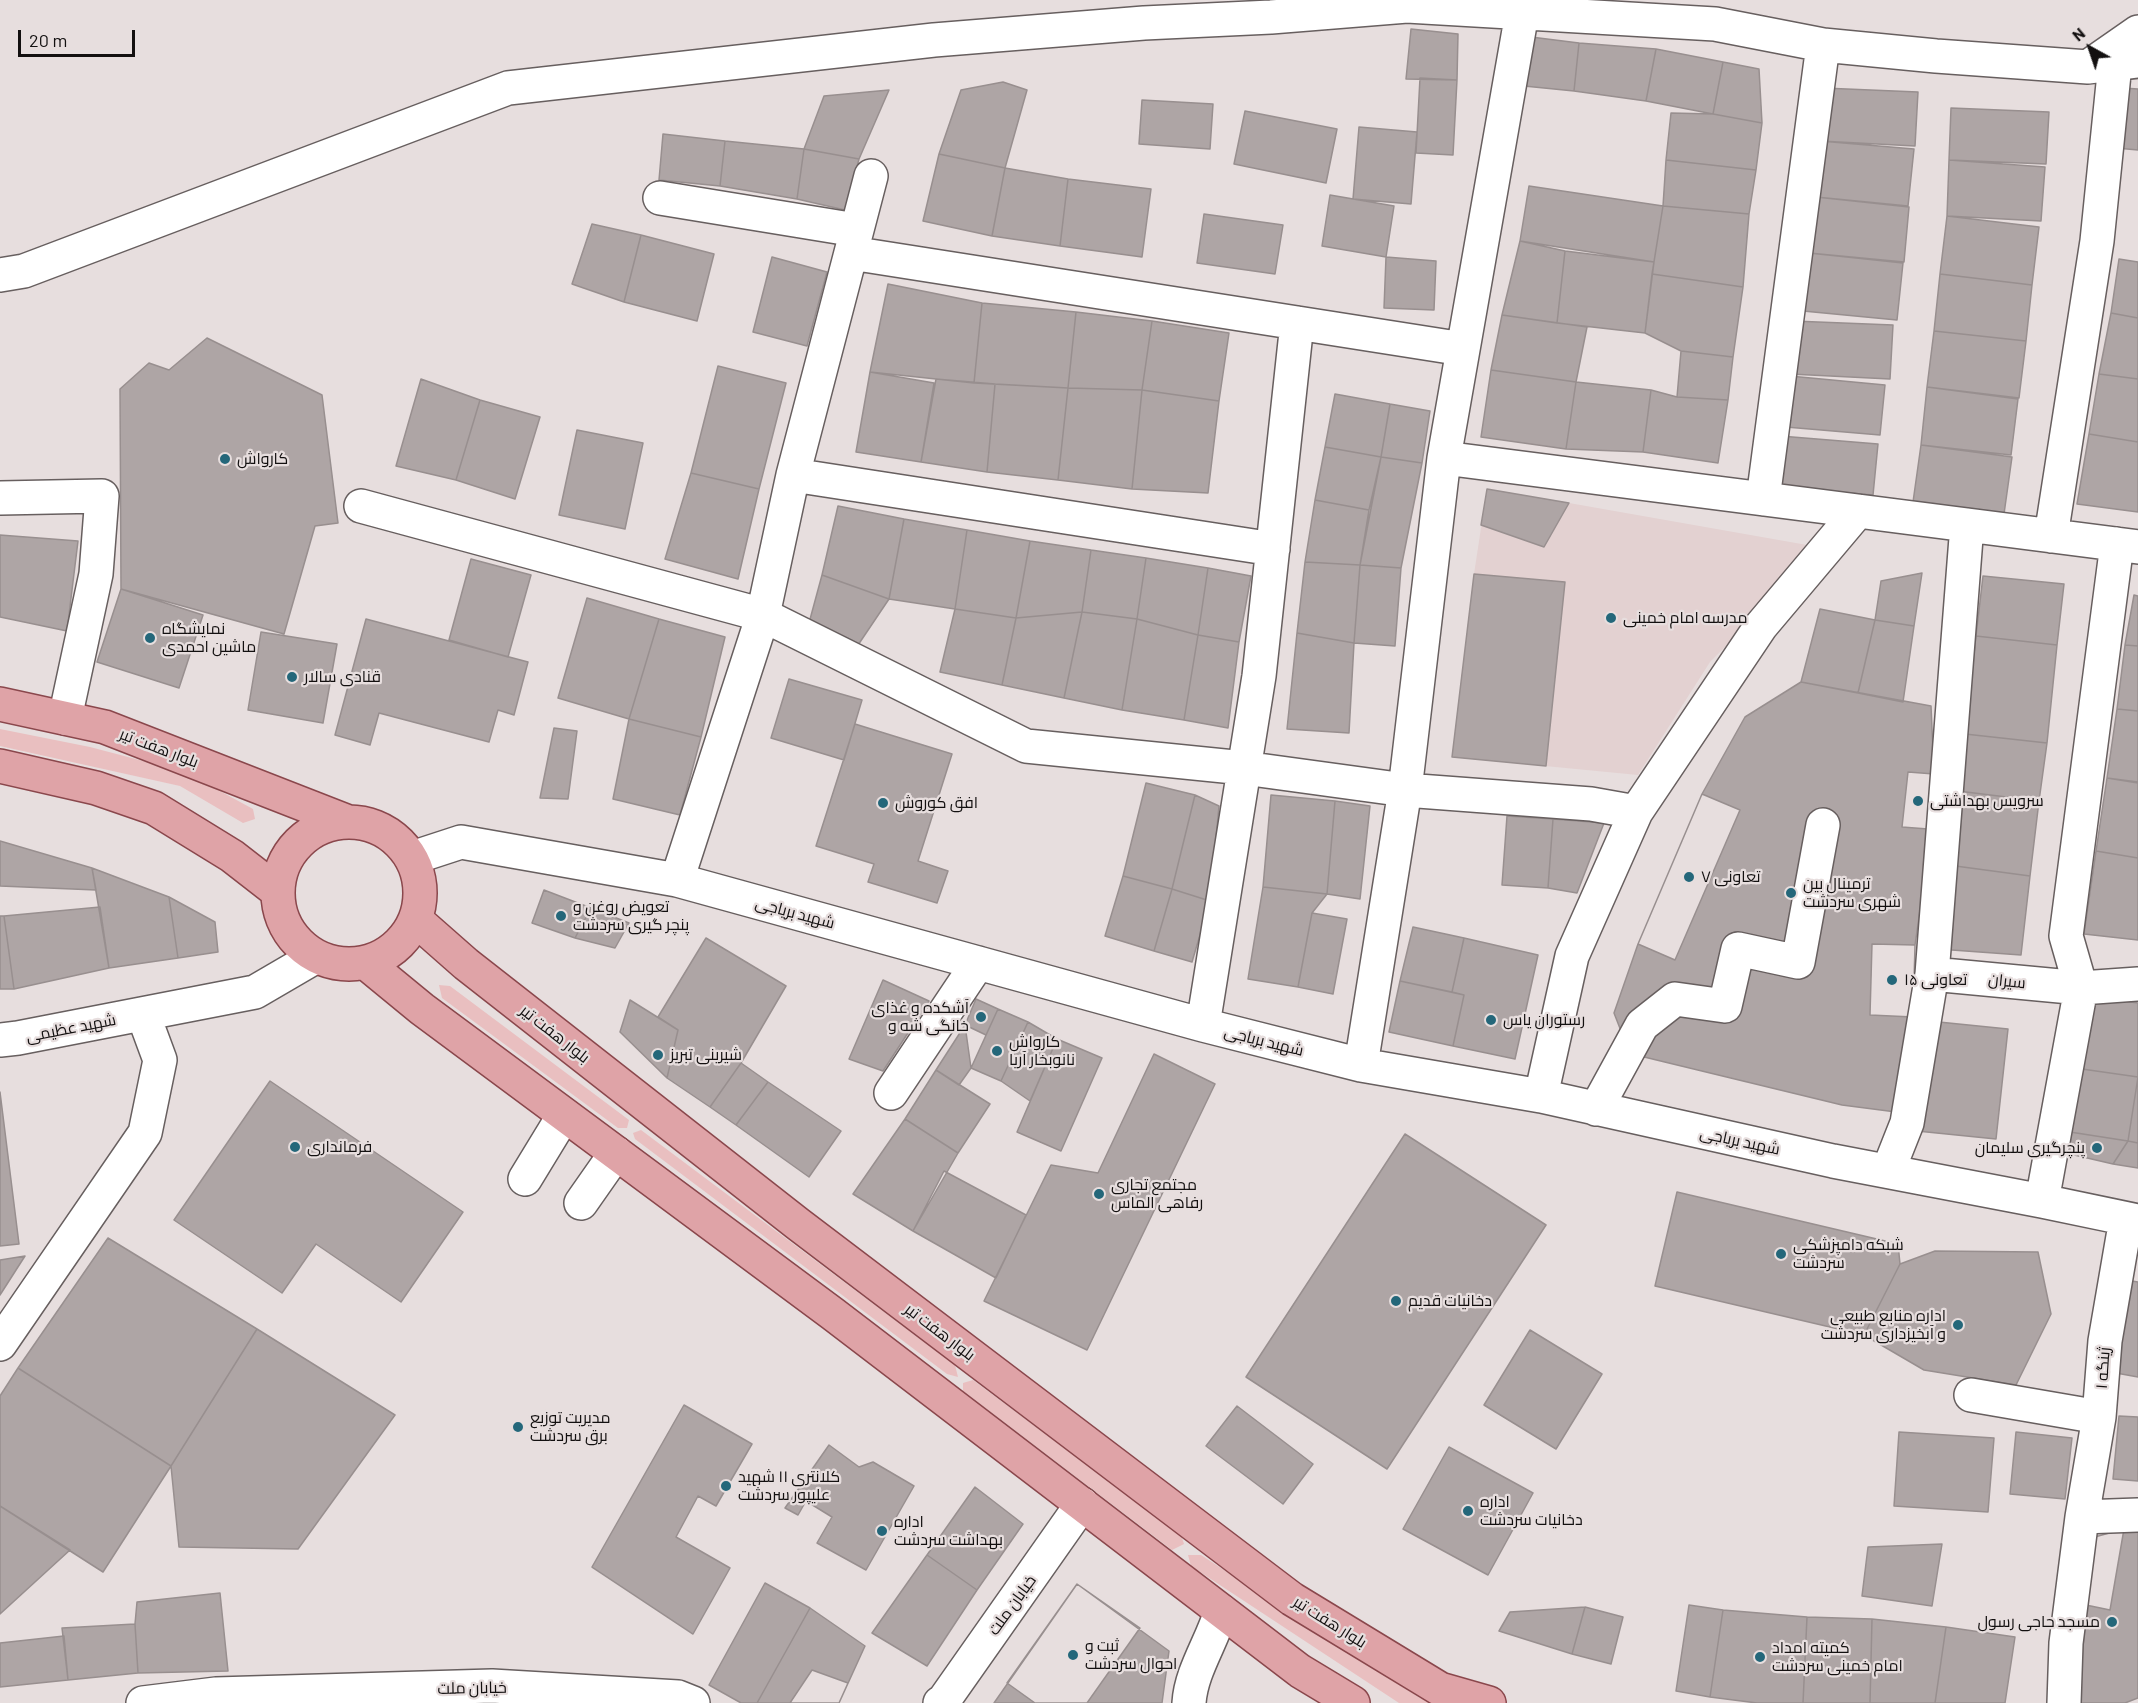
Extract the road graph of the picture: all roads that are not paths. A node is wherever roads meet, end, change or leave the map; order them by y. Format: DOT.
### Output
graph roads {
  1 [pos="1522,13"];
  2 [pos="2138,32"];
  3 [pos="1823,45"];
  4 [pos="2114,64"];
  5 [pos="871,176"];
  6 [pos="660,198"];
  7 [pos="854,242"];
  8 [pos="0,275"];
  9 [pos="1297,323"];
  10 [pos="1463,349"];
  11 [pos="1444,458"];
  12 [pos="793,475"];
  13 [pos="0,498"];
  14 [pos="1763,499"];
  15 [pos="361,506"];
  16 [pos="1858,511"];
  17 [pos="1967,525"];
  18 [pos="2050,536"];
  19 [pos="2128,546"];
  20 [pos="1273,549"];
  21 [pos="763,615"];
  22 [pos="0,704"];
  23 [pos="65,718"];
  24 [pos="0,766"];
  25 [pos="1244,768"];
  26 [pos="1405,790"];
  27 [pos="1636,812"];
  28 [pos="346,821"];
  29 [pos="1822,825"];
  30 [pos="412,858"];
  31 [pos="677,880"];
  32 [pos="277,891"];
  33 [pos="416,920"];
  34 [pos="315,957"];
  35 [pos="366,963"];
  36 [pos="978,963"];
  37 [pos="1932,974"];
  38 [pos="2138,984"];
  39 [pos="2081,988"];
  40 [pos="143,1014"];
  41 [pos="1203,1025"];
  42 [pos="0,1040"];
  43 [pos="1360,1065"];
  44 [pos="891,1093"];
  45 [pos="1541,1096"];
  46 [pos="1596,1109"];
  47 [pos="564,1115"];
  48 [pos="616,1153"];
  49 [pos="1888,1171"];
  50 [pos="525,1179"];
  51 [pos="2042,1201"];
  52 [pos="581,1203"];
  53 [pos="2132,1220"];
  54 [pos="0,1344"];
  55 [pos="1971,1395"];
  56 [pos="2099,1417"];
  57 [pos="1082,1504"];
  58 [pos="2138,1515"];
  59 [pos="2082,1517"];
  60 [pos="1221,1611"];
  61 [pos="492,1695"];
  62 [pos="143,1703"];
  63 [pos="693,1703"];
  64 [pos="940,1703"];
  65 [pos="1189,1703"];
  66 [pos="1353,1703"];
  67 [pos="1489,1703"];
  68 [pos="2064,1703"];
  1 -- 3 [label="street"];
  1 -- 8 [label="street"];
  1 -- 10 [label="street"];
  2 -- 4 [label="street"];
  3 -- 4 [label="street"];
  3 -- 14 [label="street"];
  4 -- 18 [label="street"];
  5 -- 7 [label="street"];
  6 -- 7 [label="street"];
  7 -- 9 [label="street"];
  7 -- 12 [label="street"];
  9 -- 10 [label="street"];
  9 -- 20 [label="street"];
  10 -- 11 [label="street"];
  11 -- 14 [label="street"];
  11 -- 26 [label="street"];
  12 -- 20 [label="street"];
  12 -- 21 [label="street"];
  13 -- 23 [label="street"];
  14 -- 16 [label="street"];
  15 -- 21 [label="street"];
  16 -- 17 [label="street"];
  16 -- 27 [label="street"];
  17 -- 18 [label="street"];
  17 -- 37 [label="street"];
  18 -- 19 [label="street"];
  19 -- 39 [label="street"];
  20 -- 25 [label="street"];
  21 -- 25 [label="street"];
  21 -- 31 [label="street"];
  22 -- 23 [label="main road, بلوار هفت تیر"];
  23 -- 28 [label="main road, بلوار هفت تیر"];
  24 -- 32 [label="main road"];
  25 -- 26 [label="street"];
  25 -- 41 [label="street"];
  26 -- 27 [label="street"];
  26 -- 43 [label="street"];
  27 -- 45 [label="street"];
  28 -- 30 [label="main road"];
  28 -- 32 [label="main road"];
  29 -- 46 [label="street"];
  30 -- 31 [label="street, شهید بریاجی"];
  30 -- 33 [label="main road"];
  31 -- 36 [label="street, شهید بریاجی"];
  32 -- 34 [label="main road"];
  33 -- 35 [label="main road"];
  33 -- 67 [label="main road, بلوار هفت تیر"];
  34 -- 35 [label="main road"];
  34 -- 40 [label="street, شهید عظیمی"];
  35 -- 47 [label="main road"];
  36 -- 41 [label="street, شهید بریاجی"];
  36 -- 44 [label="street"];
  37 -- 39 [label="street, سیران"];
  37 -- 49 [label="street"];
  38 -- 39 [label="street, سیران"];
  39 -- 51 [label="street"];
  40 -- 42 [label="street, شهید عظیمی"];
  40 -- 54 [label="street"];
  41 -- 43 [label="street, شهید بریاجی"];
  43 -- 45 [label="street, شهید بریاجی"];
  45 -- 46 [label="street, شهید بریاجی"];
  46 -- 49 [label="street, شهید بریاجی"];
  47 -- 48 [label="main road"];
  47 -- 50 [label="street"];
  48 -- 52 [label="street"];
  48 -- 57 [label="main road"];
  49 -- 51 [label="street, شهید بریاجی"];
  51 -- 53 [label="street, شهید بریاجی"];
  53 -- 56 [label="street, ژینگه ۱"];
  55 -- 56 [label="street"];
  56 -- 59 [label="street, ژینگه ۱"];
  57 -- 60 [label="main road"];
  57 -- 64 [label="street, خیابان ملت"];
  58 -- 59 [label="street"];
  59 -- 68 [label="street, ژینگه ۱"];
  60 -- 65 [label="street"];
  60 -- 66 [label="main road"];
  61 -- 62 [label="street, خیابان ملت"];
  61 -- 63 [label="street, خیابان ملت"];
}
